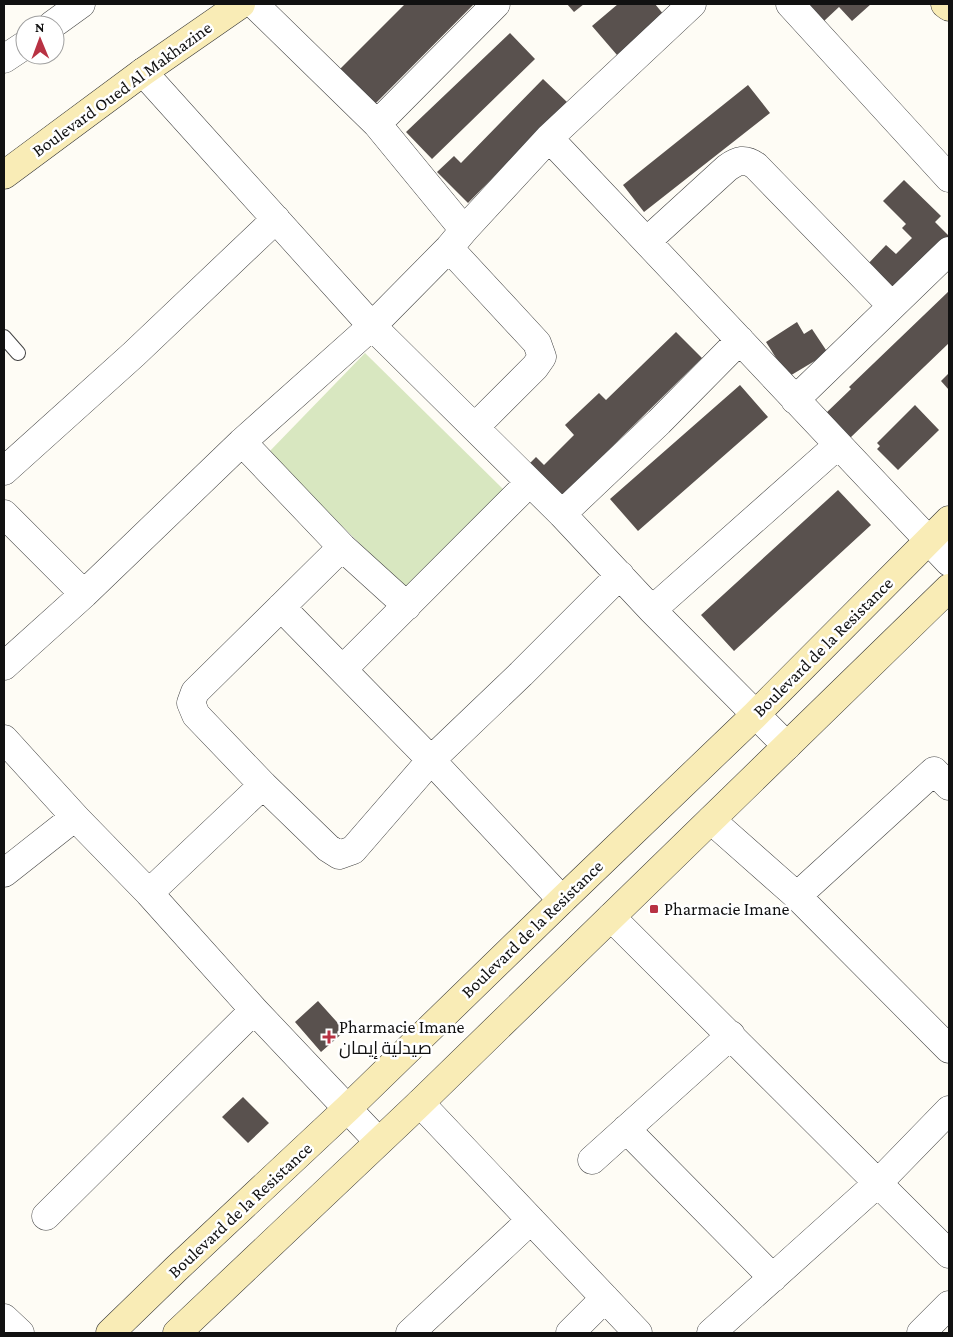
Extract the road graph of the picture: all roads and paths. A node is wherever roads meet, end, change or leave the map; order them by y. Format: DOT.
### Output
graph roads {
  1 [pos="81,4"];
  2 [pos="241,4"];
  3 [pos="254,4"];
  4 [pos="496,4"];
  5 [pos="692,4"];
  6 [pos="790,4"];
  7 [pos="946,4"];
  8 [pos="949,7"];
  9 [pos="65,16"];
  10 [pos="15,51"];
  11 [pos="4,59"];
  12 [pos="143,72"];
  13 [pos="376,124"];
  14 [pos="549,138"];
  15 [pos="4,175"];
  16 [pos="949,178"];
  17 [pos="276,219"];
  18 [pos="456,239"];
  19 [pos="647,241"];
  20 [pos="949,251"];
  21 [pos="892,306"];
  22 [pos="372,326"];
  23 [pos="4,337"];
  24 [pos="740,340"];
  25 [pos="18,354"];
  26 [pos="795,400"];
  27 [pos="475,427"];
  28 [pos="242,442"];
  29 [pos="838,445"];
  30 [pos="4,472"];
  31 [pos="529,483"];
  32 [pos="4,514"];
  33 [pos="562,514"];
  34 [pos="949,520"];
  35 [pos="929,541"];
  36 [pos="342,547"];
  37 [pos="949,562"];
  38 [pos="620,575"];
  39 [pos="949,588"];
  40 [pos="84,594"];
  41 [pos="407,606"];
  42 [pos="281,607"];
  43 [pos="652,610"];
  44 [pos="4,666"];
  45 [pos="343,669"];
  46 [pos="755,715"];
  47 [pos="4,739"];
  48 [pos="787,746"];
  49 [pos="431,760"];
  50 [pos="944,771"];
  51 [pos="263,785"];
  52 [pos="76,817"];
  53 [pos="712,820"];
  54 [pos="4,873"];
  55 [pos="149,893"];
  56 [pos="797,896"];
  57 [pos="562,900"];
  58 [pos="611,917"];
  59 [pos="254,1010"];
  60 [pos="731,1036"];
  61 [pos="949,1050"];
  62 [pos="420,1103"];
  63 [pos="348,1108"];
  64 [pos="949,1110"];
  65 [pos="626,1130"];
  66 [pos="378,1141"];
  67 [pos="592,1160"];
  68 [pos="879,1182"];
  69 [pos="46,1216"];
  70 [pos="531,1220"];
  71 [pos="949,1254"];
  72 [pos="773,1278"];
  73 [pos="605,1298"];
  74 [pos="949,1305"];
  75 [pos="4,1318"];
  76 [pos="718,1331"];
  77 [pos="20,1333"];
  78 [pos="110,1333"];
  79 [pos="177,1333"];
  80 [pos="410,1333"];
  81 [pos="570,1333"];
  82 [pos="638,1333"];
  83 [pos="921,1333"];
  1 -- 9 [label="street"];
  2 -- 12 [label="main road, Boulevard Oued Al Makhazine"];
  3 -- 13 [label="street"];
  4 -- 13 [label="street"];
  5 -- 14 [label="street"];
  6 -- 16 [label="street"];
  7 -- 8 [label="main road"];
  10 -- 11 [label="street"];
  12 -- 15 [label="main road, Boulevard Oued Al Makhazine"];
  12 -- 17 [label="street"];
  13 -- 18 [label="street"];
  14 -- 18 [label="street"];
  14 -- 19 [label="street"];
  17 -- 22 [label="street"];
  17 -- 30 [label="street"];
  18 -- 22 [label="street"];
  18 -- 27 [label="street"];
  19 -- 21 [label="street"];
  19 -- 24 [label="street"];
  20 -- 21 [label="street"];
  21 -- 26 [label="street"];
  22 -- 27 [label="street"];
  22 -- 28 [label="street"];
  23 -- 25 [label="lane"];
  24 -- 26 [label="street"];
  24 -- 33 [label="street"];
  26 -- 29 [label="street"];
  27 -- 31 [label="street"];
  28 -- 36 [label="street"];
  28 -- 40 [label="street"];
  29 -- 35 [label="street"];
  29 -- 43 [label="street"];
  31 -- 33 [label="street"];
  31 -- 41 [label="street"];
  32 -- 40 [label="street"];
  33 -- 38 [label="street"];
  34 -- 35 [label="main road, Boulevard de la Resistance"];
  35 -- 37 [label="street"];
  35 -- 46 [label="main road, Boulevard de la Resistance"];
  36 -- 41 [label="street"];
  36 -- 42 [label="street"];
  38 -- 43 [label="street"];
  38 -- 49 [label="street"];
  39 -- 48 [label="main road"];
  40 -- 44 [label="street"];
  41 -- 45 [label="street"];
  42 -- 45 [label="street"];
  42 -- 51 [label="street"];
  43 -- 46 [label="street"];
  45 -- 49 [label="street"];
  46 -- 48 [label="street"];
  46 -- 57 [label="main road, Boulevard de la Resistance"];
  47 -- 52 [label="street"];
  48 -- 53 [label="main road"];
  49 -- 51 [label="street"];
  49 -- 57 [label="street"];
  50 -- 56 [label="street"];
  51 -- 55 [label="street"];
  52 -- 54 [label="street"];
  52 -- 55 [label="street"];
  53 -- 56 [label="street"];
  53 -- 58 [label="main road"];
  55 -- 59 [label="street"];
  56 -- 61 [label="street"];
  57 -- 63 [label="main road, Boulevard de la Resistance"];
  58 -- 60 [label="street"];
  58 -- 62 [label="main road"];
  59 -- 63 [label="street"];
  59 -- 69 [label="street"];
  60 -- 65 [label="street"];
  60 -- 68 [label="street"];
  62 -- 66 [label="main road"];
  62 -- 70 [label="street"];
  63 -- 66 [label="street"];
  63 -- 78 [label="main road, Boulevard de la Resistance"];
  64 -- 68 [label="street"];
  65 -- 67 [label="street"];
  65 -- 72 [label="street"];
  66 -- 79 [label="main road"];
  68 -- 71 [label="street"];
  68 -- 72 [label="street"];
  70 -- 73 [label="street"];
  70 -- 80 [label="street"];
  72 -- 76 [label="street"];
  73 -- 81 [label="street"];
  73 -- 82 [label="street"];
  74 -- 83 [label="street"];
  75 -- 77 [label="street"];
}
